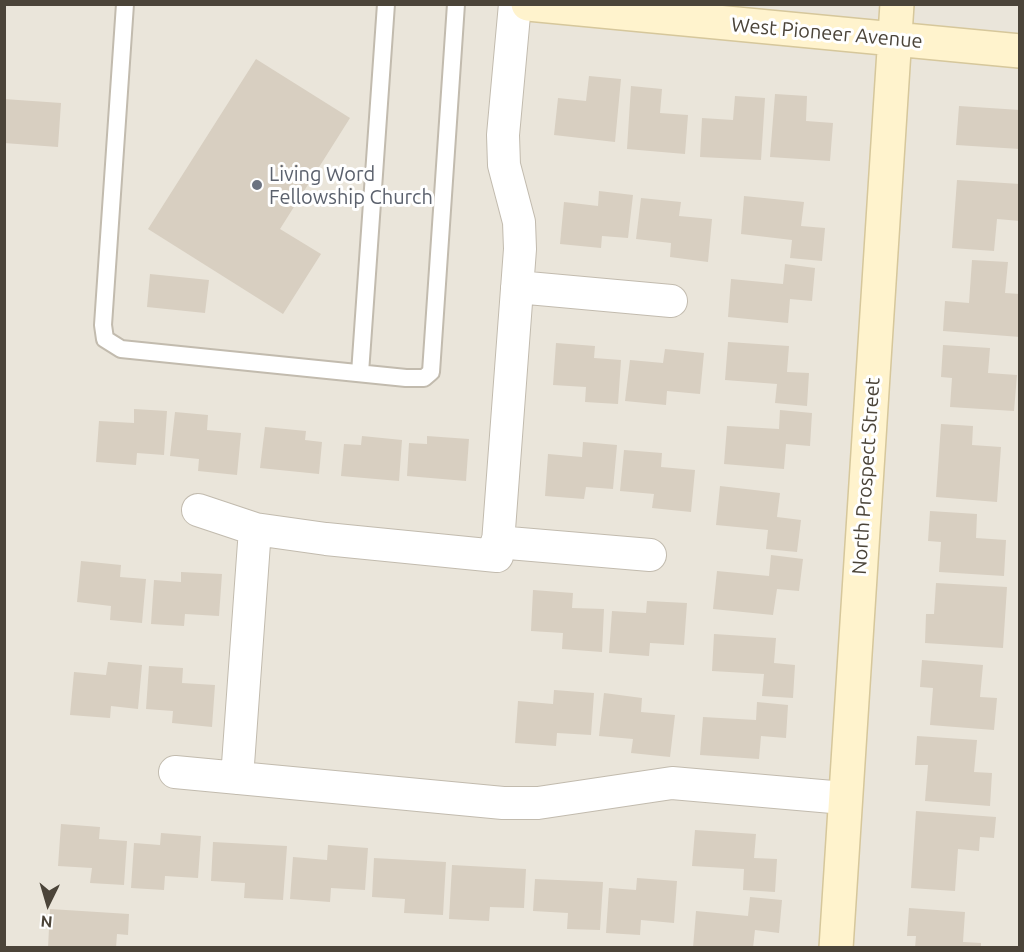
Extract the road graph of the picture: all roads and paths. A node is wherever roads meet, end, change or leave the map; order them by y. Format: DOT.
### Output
graph roads {
  1 [pos="125,4"];
  2 [pos="387,4"];
  3 [pos="456,4"];
  4 [pos="515,4"];
  5 [pos="528,4"];
  6 [pos="897,4"];
  7 [pos="895,39"];
  8 [pos="1020,51"];
  9 [pos="517,287"];
  10 [pos="671,301"];
  11 [pos="360,373"];
  12 [pos="198,510"];
  13 [pos="255,529"];
  14 [pos="497,542"];
  15 [pos="650,555"];
  16 [pos="175,772"];
  17 [pos="237,778"];
  18 [pos="844,798"];
  19 [pos="836,948"];
  1 -- 11 [label="lane"];
  2 -- 11 [label="lane"];
  3 -- 11 [label="lane"];
  4 -- 9 [label="street"];
  5 -- 7 [label="street, West Pioneer Avenue"];
  6 -- 7 [label="street, North Prospect Street"];
  7 -- 8 [label="street, West Pioneer Avenue"];
  7 -- 18 [label="street, North Prospect Street"];
  9 -- 10 [label="street"];
  9 -- 14 [label="street"];
  12 -- 13 [label="street"];
  13 -- 14 [label="street"];
  13 -- 17 [label="street"];
  14 -- 15 [label="street"];
  16 -- 17 [label="street"];
  17 -- 18 [label="street"];
  18 -- 19 [label="street, North Prospect Street"];
}
